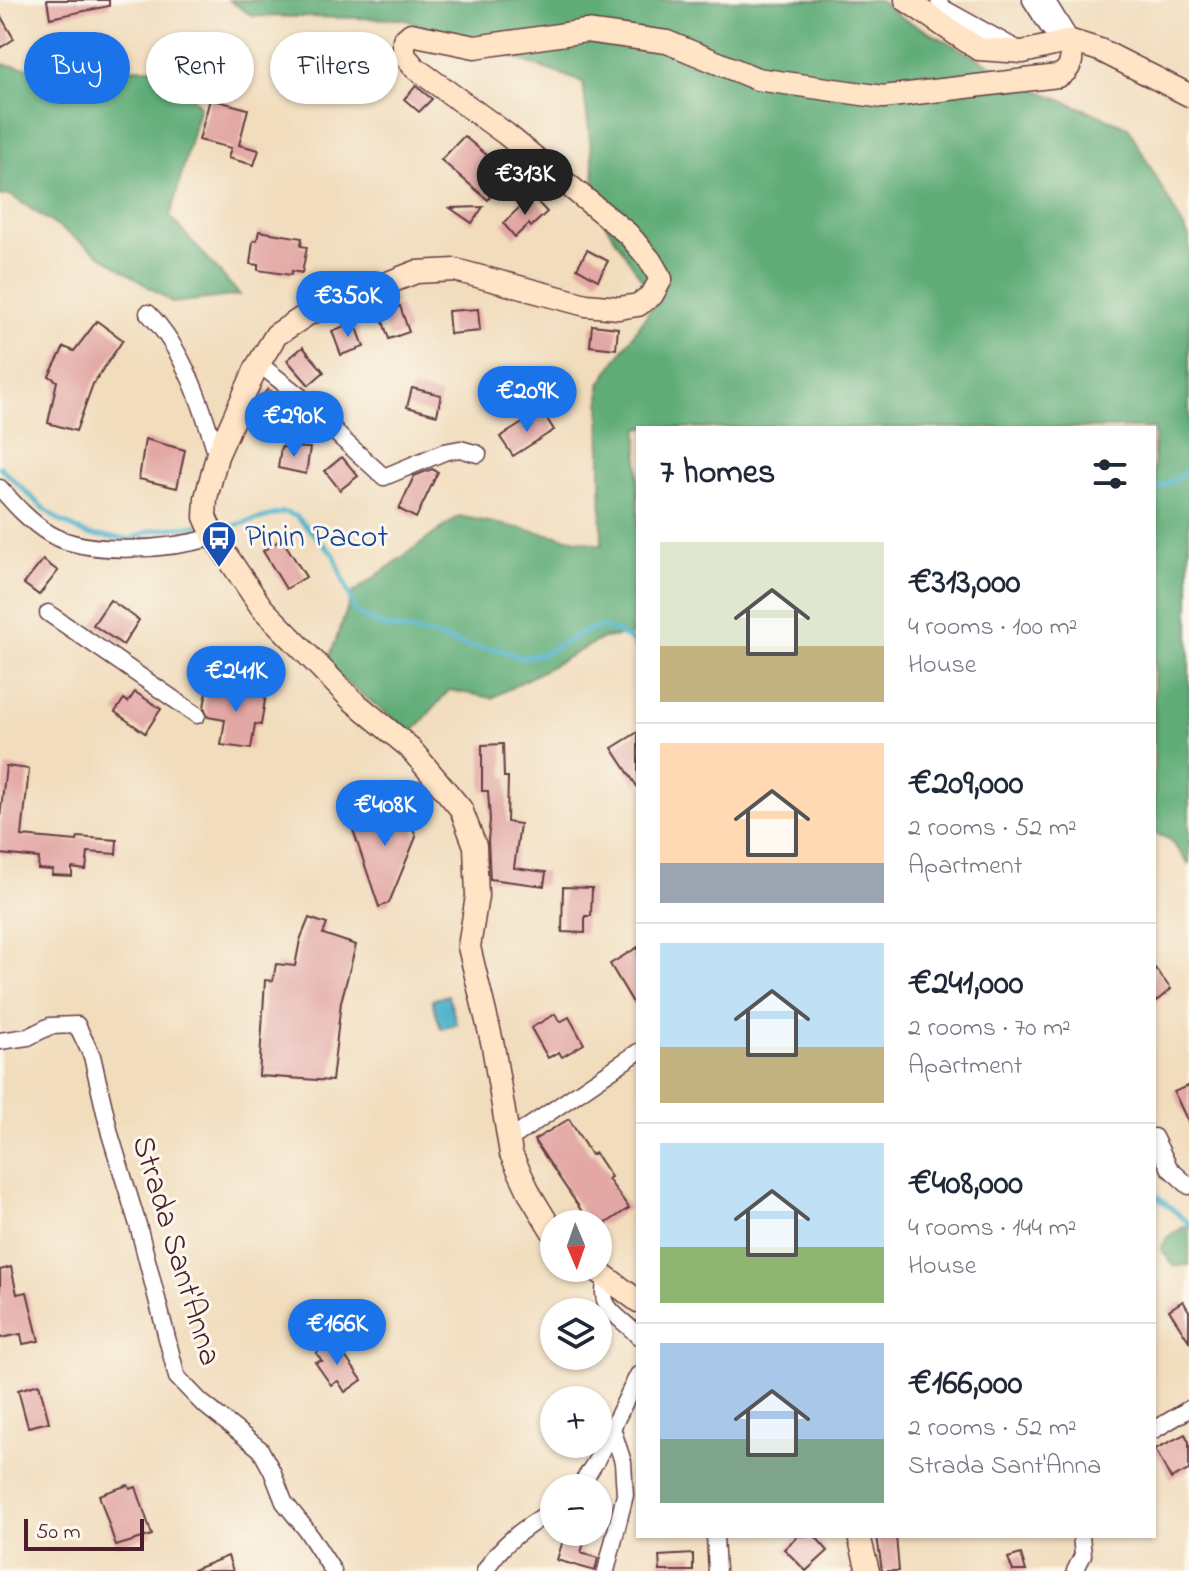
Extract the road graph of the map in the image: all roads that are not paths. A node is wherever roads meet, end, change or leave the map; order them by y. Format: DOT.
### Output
graph roads {
  1 [pos="906,0"];
  2 [pos="939,0"];
  3 [pos="1031,0"];
  4 [pos="1046,0"];
  5 [pos="1071,41"];
  6 [pos="1023,52"];
  7 [pos="1189,95"];
  8 [pos="148,313"];
  9 [pos="258,363"];
  10 [pos="478,454"];
  11 [pos="217,456"];
  12 [pos="0,488"];
  13 [pos="210,527"];
  14 [pos="48,613"];
  15 [pos="197,715"];
  16 [pos="0,1041"];
  17 [pos="636,1053"];
  18 [pos="509,1140"];
  19 [pos="1156,1141"];
  20 [pos="1189,1186"];
  21 [pos="540,1211"];
  22 [pos="601,1282"];
  23 [pos="612,1282"];
  24 [pos="636,1300"];
  25 [pos="636,1334"];
  26 [pos="636,1379"];
  27 [pos="1189,1409"];
  28 [pos="612,1428"];
  29 [pos="1156,1429"];
  30 [pos="540,1518"];
  31 [pos="715,1538"];
  32 [pos="860,1538"];
  33 [pos="1081,1538"];
  34 [pos="333,1571"];
  35 [pos="485,1571"];
  36 [pos="606,1571"];
  37 [pos="717,1571"];
  38 [pos="868,1571"];
  39 [pos="1075,1571"];
  1 -- 6 [label="street"];
  2 -- 6 [label="street"];
  3 -- 5 [label="street"];
  4 -- 5 [label="street"];
  5 -- 6 [label="street"];
  5 -- 7 [label="street"];
  5 -- 9 [label="street"];
  8 -- 11 [label="street"];
  9 -- 10 [label="street"];
  9 -- 11 [label="street"];
  11 -- 13 [label="street"];
  12 -- 13 [label="street"];
  13 -- 18 [label="street"];
  14 -- 15 [label="street"];
  16 -- 34 [label="street, Strada Sant'Anna"];
  17 -- 18 [label="street"];
  18 -- 21 [label="street"];
  19 -- 20 [label="street"];
  22 -- 25 [label="street"];
  23 -- 24 [label="street"];
  26 -- 28 [label="street"];
  27 -- 29 [label="street"];
  28 -- 36 [label="street"];
  30 -- 35 [label="street"];
  31 -- 37 [label="street"];
  32 -- 38 [label="street"];
  33 -- 39 [label="street"];
}
